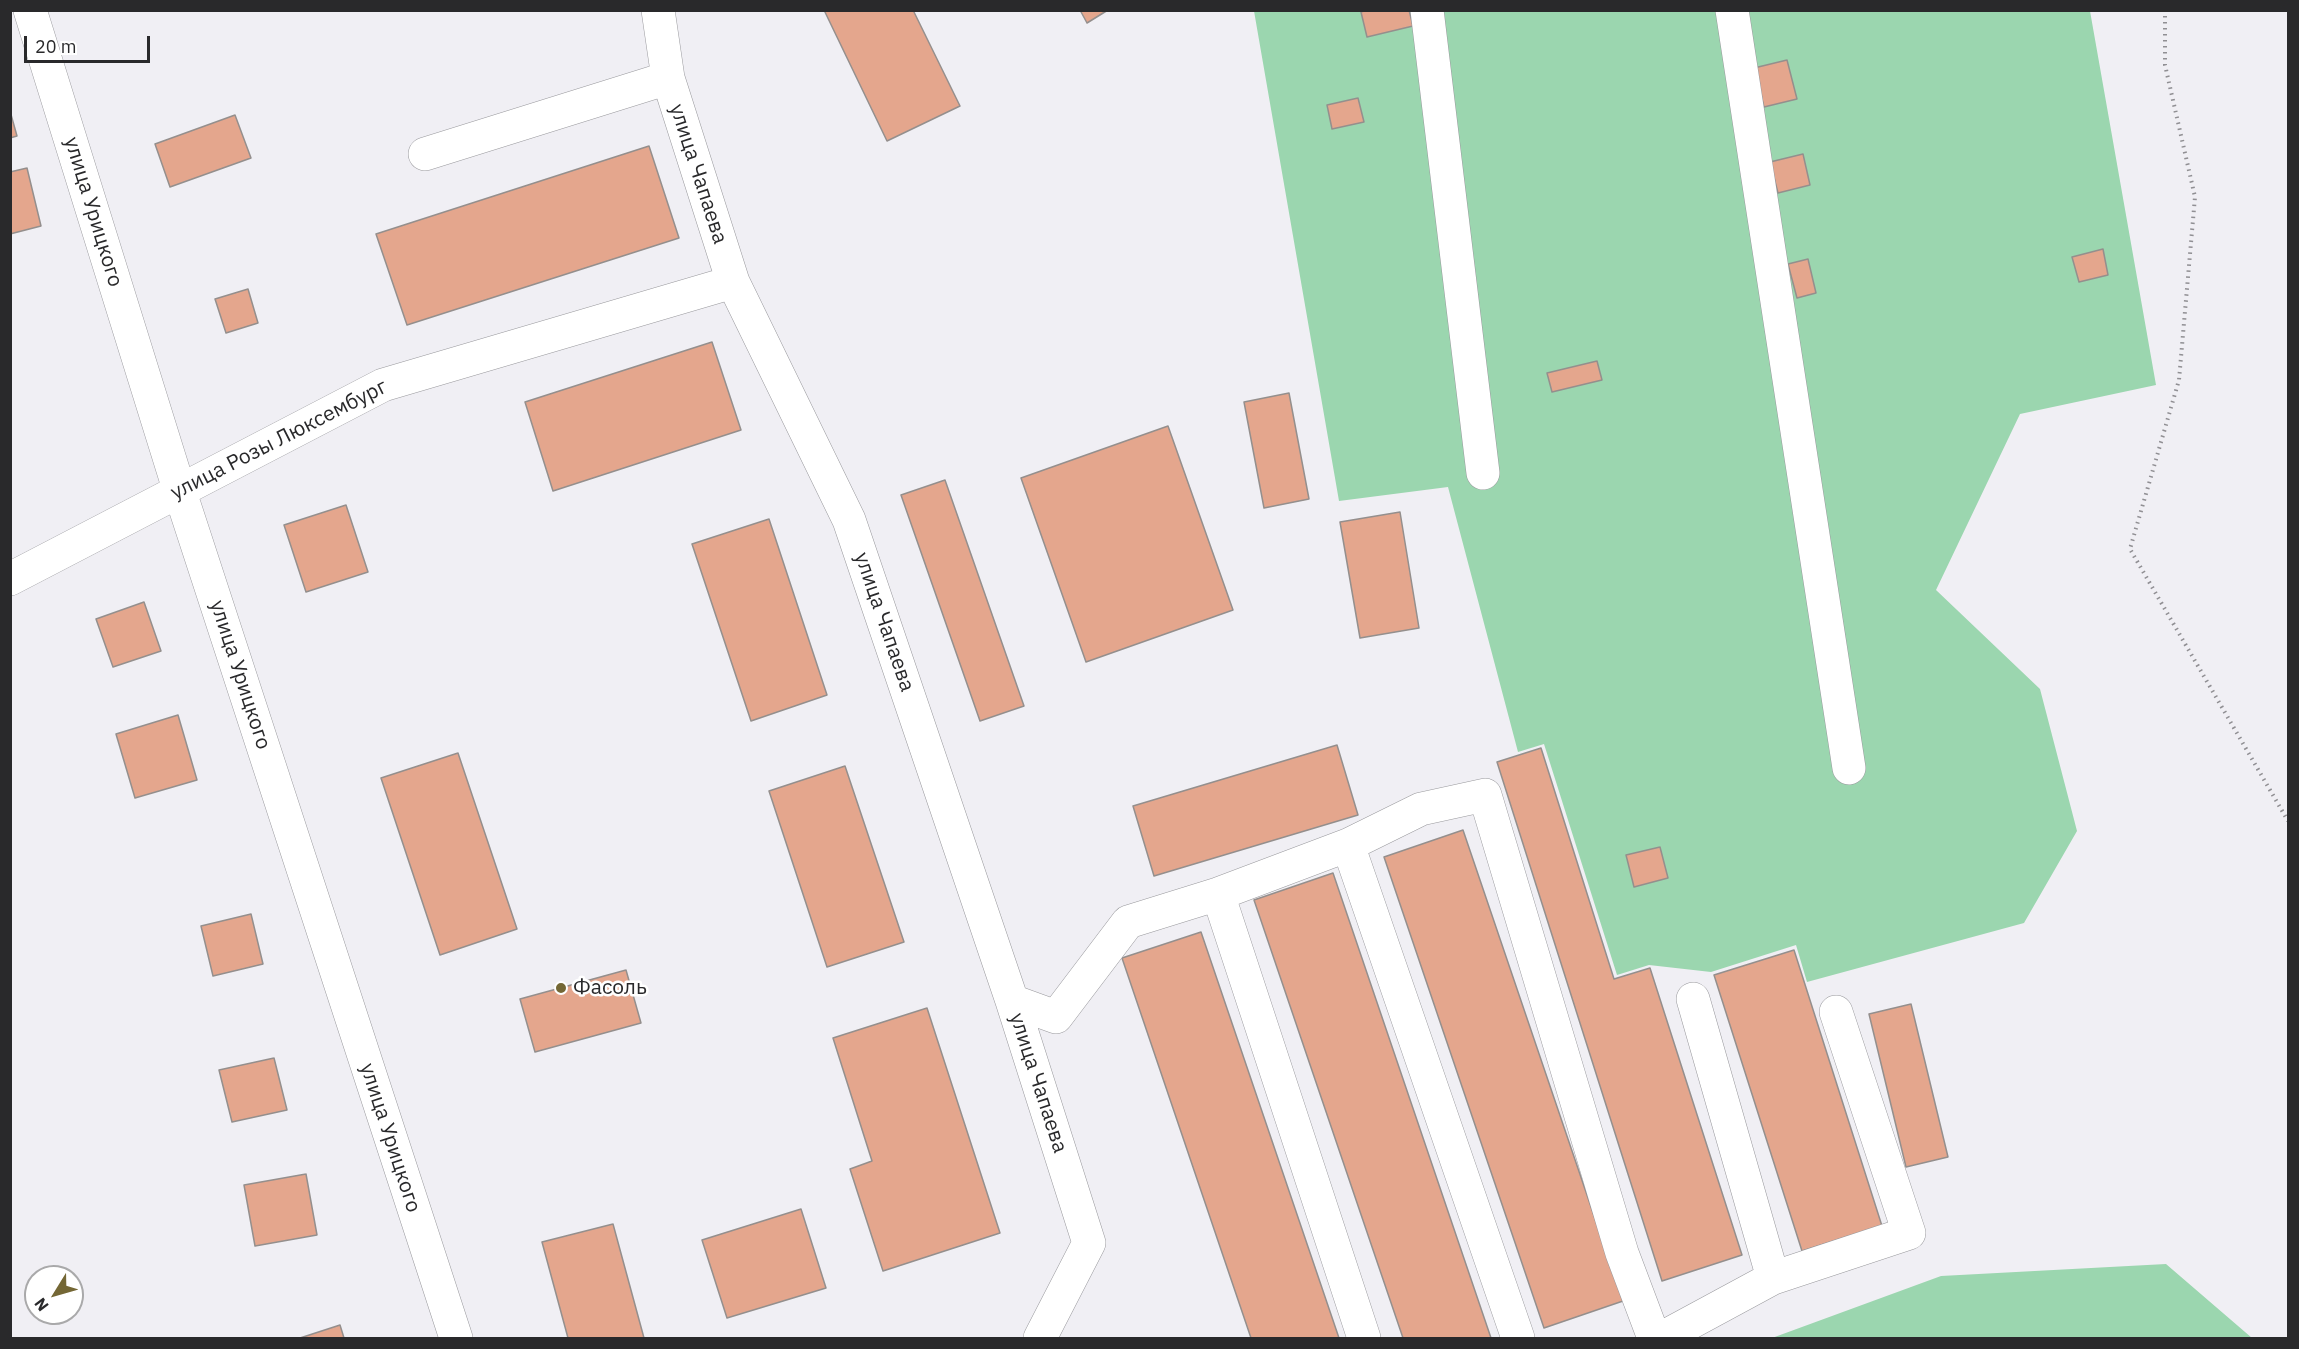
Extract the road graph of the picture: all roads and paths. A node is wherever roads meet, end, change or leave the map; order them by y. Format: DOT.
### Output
graph roads {
  1 [pos="30,10"];
  2 [pos="658,10"];
  3 [pos="1427,10"];
  4 [pos="1732,10"];
  5 [pos="2165,10"];
  6 [pos="668,78"];
  7 [pos="425,154"];
  8 [pos="733,282"];
  9 [pos="1483,473"];
  10 [pos="179,489"];
  11 [pos="10,579"];
  12 [pos="1849,768"];
  13 [pos="2289,821"];
  14 [pos="1348,845"];
  15 [pos="1218,894"];
  16 [pos="1693,999"];
  17 [pos="1012,1001"];
  18 [pos="1836,1012"];
  19 [pos="1773,1278"];
  20 [pos="456,1338"];
  21 [pos="1040,1338"];
  22 [pos="1364,1338"];
  23 [pos="1518,1338"];
  24 [pos="1654,1338"];
  25 [pos="1662,1338"];
  1 -- 10 [label="street, улица Урицкого"];
  2 -- 6 [label="street, улица Чапаева"];
  3 -- 9 [label="street"];
  4 -- 12 [label="street"];
  5 -- 13 [label="path"];
  6 -- 7 [label="street"];
  6 -- 8 [label="street, улица Чапаева"];
  8 -- 10 [label="street, улица Розы Люксембург"];
  8 -- 17 [label="street, улица Чапаева"];
  10 -- 11 [label="street, улица Розы Люксембург"];
  10 -- 20 [label="street, улица Урицкого"];
  14 -- 15 [label="street"];
  14 -- 23 [label="street"];
  14 -- 24 [label="street"];
  15 -- 17 [label="street"];
  15 -- 22 [label="street"];
  16 -- 19 [label="street"];
  17 -- 21 [label="street, улица Чапаева"];
  18 -- 19 [label="street"];
  19 -- 25 [label="street"];
}
